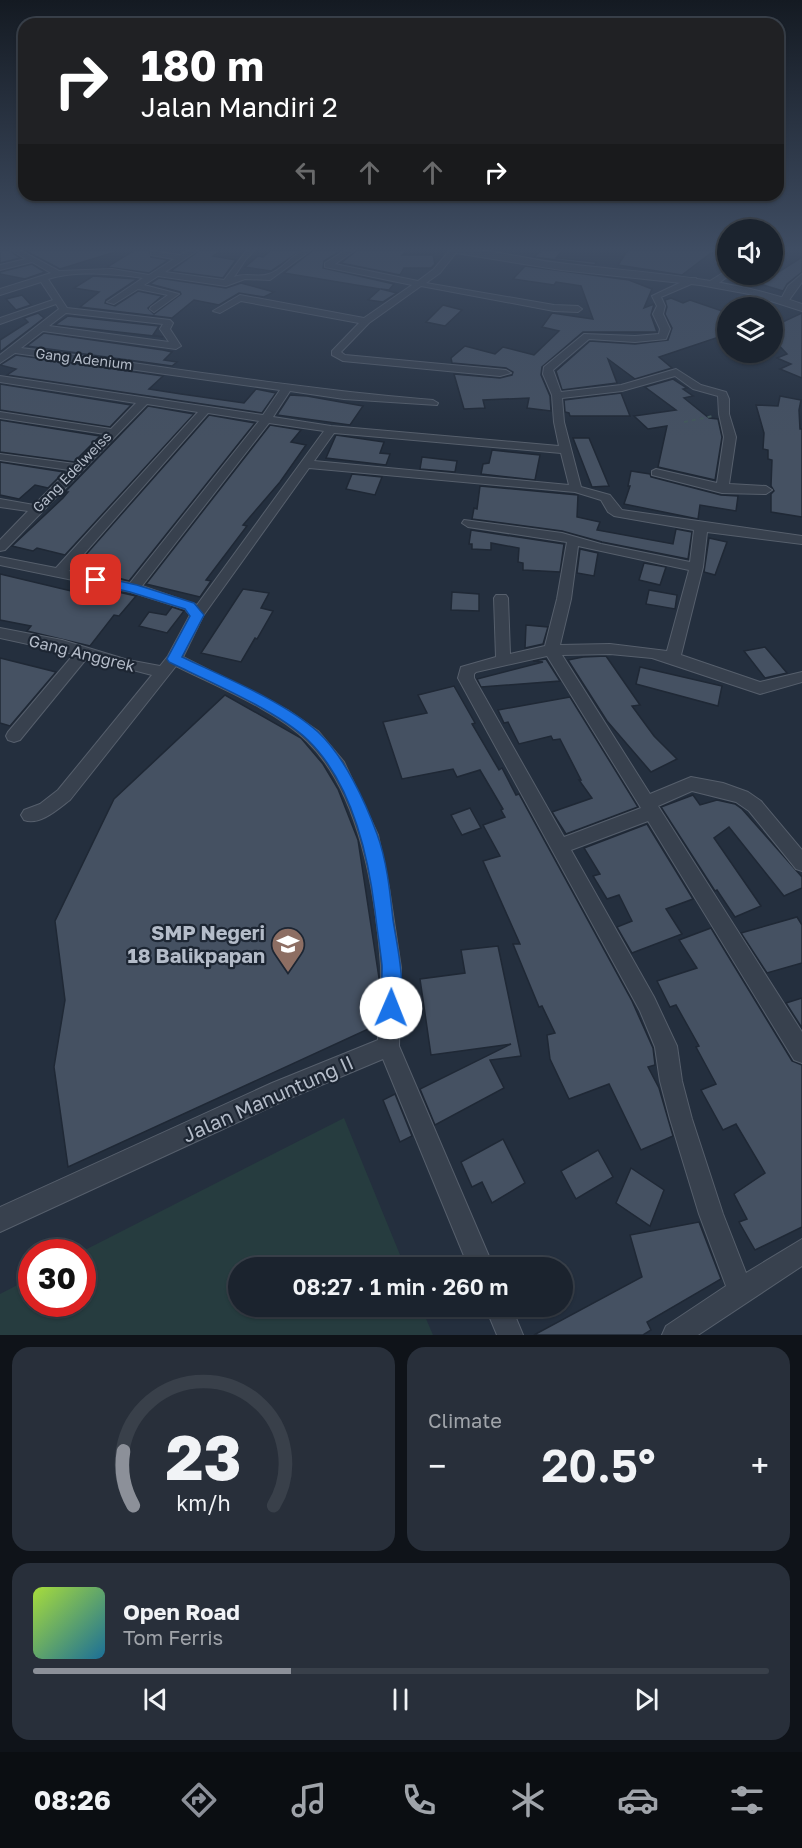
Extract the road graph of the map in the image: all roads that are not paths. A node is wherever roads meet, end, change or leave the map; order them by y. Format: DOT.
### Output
graph roads {
  1 [pos="33,312"];
  2 [pos="54,312"];
  3 [pos="107,312"];
  4 [pos="318,312"];
  5 [pos="378,312"];
  6 [pos="659,312"];
  7 [pos="0,321"];
  8 [pos="366,321"];
  9 [pos="40,328"];
  10 [pos="12,350"];
  11 [pos="0,360"];
  12 [pos="506,373"];
  13 [pos="0,379"];
  14 [pos="286,389"];
  15 [pos="557,395"];
  16 [pos="145,400"];
  17 [pos="433,403"];
  18 [pos="206,409"];
  19 [pos="0,415"];
  20 [pos="266,420"];
  21 [pos="331,429"];
  22 [pos="111,432"];
  23 [pos="566,450"];
  24 [pos="0,457"];
  25 [pos="306,464"];
  26 [pos="77,468"];
  27 [pos="656,473"];
  28 [pos="576,489"];
  29 [pos="722,489"];
  30 [pos="766,490"];
  31 [pos="0,503"];
  32 [pos="36,509"];
  33 [pos="468,523"];
  34 [pos="701,528"];
  35 [pos="574,540"];
  36 [pos="802,540"];
  37 [pos="0,547"];
  38 [pos="0,561"];
  39 [pos="696,567"];
  40 [pos="60,572"];
  41 [pos="132,588"];
  42 [pos="501,598"];
  43 [pos="197,615"];
  44 [pos="1,634"];
  45 [pos="551,650"];
  46 [pos="83,653"];
  47 [pos="673,658"];
  48 [pos="503,659"];
  49 [pos="169,665"];
  50 [pos="802,677"];
  51 [pos="14,736"];
  52 [pos="649,807"];
  53 [pos="30,814"];
  54 [pos="560,846"];
  55 [pos="802,863"];
  56 [pos="388,1046"];
  57 [pos="801,1048"];
  58 [pos="0,1220"];
  59 [pos="802,1251"];
  60 [pos="477,1257"];
  61 [pos="740,1290"];
  62 [pos="503,1317"];
  63 [pos="510,1335"];
  64 [pos="675,1335"];
  1 -- 7 [label="street"];
  2 -- 9 [label="street"];
  3 -- 9 [label="street"];
  4 -- 8 [label="street"];
  5 -- 8 [label="street"];
  6 -- 15 [label="street"];
  8 -- 12 [label="street"];
  9 -- 10 [label="street"];
  10 -- 11 [label="street"];
  10 -- 14 [label="street, Gang Adenium"];
  13 -- 16 [label="street"];
  14 -- 17 [label="street, Gang Adenium"];
  14 -- 20 [label="street"];
  15 -- 23 [label="street"];
  15 -- 29 [label="street"];
  16 -- 18 [label="street"];
  16 -- 22 [label="street, Gang Edelweiss"];
  18 -- 20 [label="street"];
  18 -- 40 [label="street"];
  19 -- 22 [label="street"];
  20 -- 21 [label="street"];
  20 -- 41 [label="street"];
  21 -- 23 [label="street"];
  21 -- 25 [label="street"];
  22 -- 26 [label="street, Gang Edelweiss"];
  23 -- 28 [label="street"];
  24 -- 26 [label="street"];
  25 -- 28 [label="street"];
  25 -- 43 [label="street"];
  26 -- 32 [label="street, Gang Edelweiss"];
  27 -- 29 [label="street"];
  28 -- 34 [label="street"];
  29 -- 30 [label="street"];
  31 -- 32 [label="street"];
  32 -- 37 [label="street, Gang Edelweiss"];
  33 -- 35 [label="street"];
  34 -- 36 [label="street"];
  34 -- 39 [label="street"];
  35 -- 39 [label="street"];
  35 -- 45 [label="street"];
  38 -- 40 [label="street"];
  39 -- 47 [label="street"];
  40 -- 41 [label="street"];
  41 -- 43 [label="street"];
  42 -- 48 [label="street"];
  43 -- 49 [label="street"];
  44 -- 46 [label="street, Gang Anggrek"];
  45 -- 47 [label="street"];
  45 -- 48 [label="street"];
  45 -- 52 [label="street"];
  46 -- 49 [label="street, Gang Anggrek"];
  46 -- 51 [label="street"];
  47 -- 50 [label="street"];
  48 -- 54 [label="street"];
  49 -- 53 [label="street"];
  49 -- 56 [label="street"];
  52 -- 54 [label="street"];
  52 -- 55 [label="street"];
  52 -- 57 [label="street"];
  54 -- 61 [label="street"];
  56 -- 58 [label="street, Jalan Manuntung II"];
  56 -- 60 [label="street"];
  59 -- 61 [label="street"];
  61 -- 64 [label="street"];
  62 -- 63 [label="street"];
}
